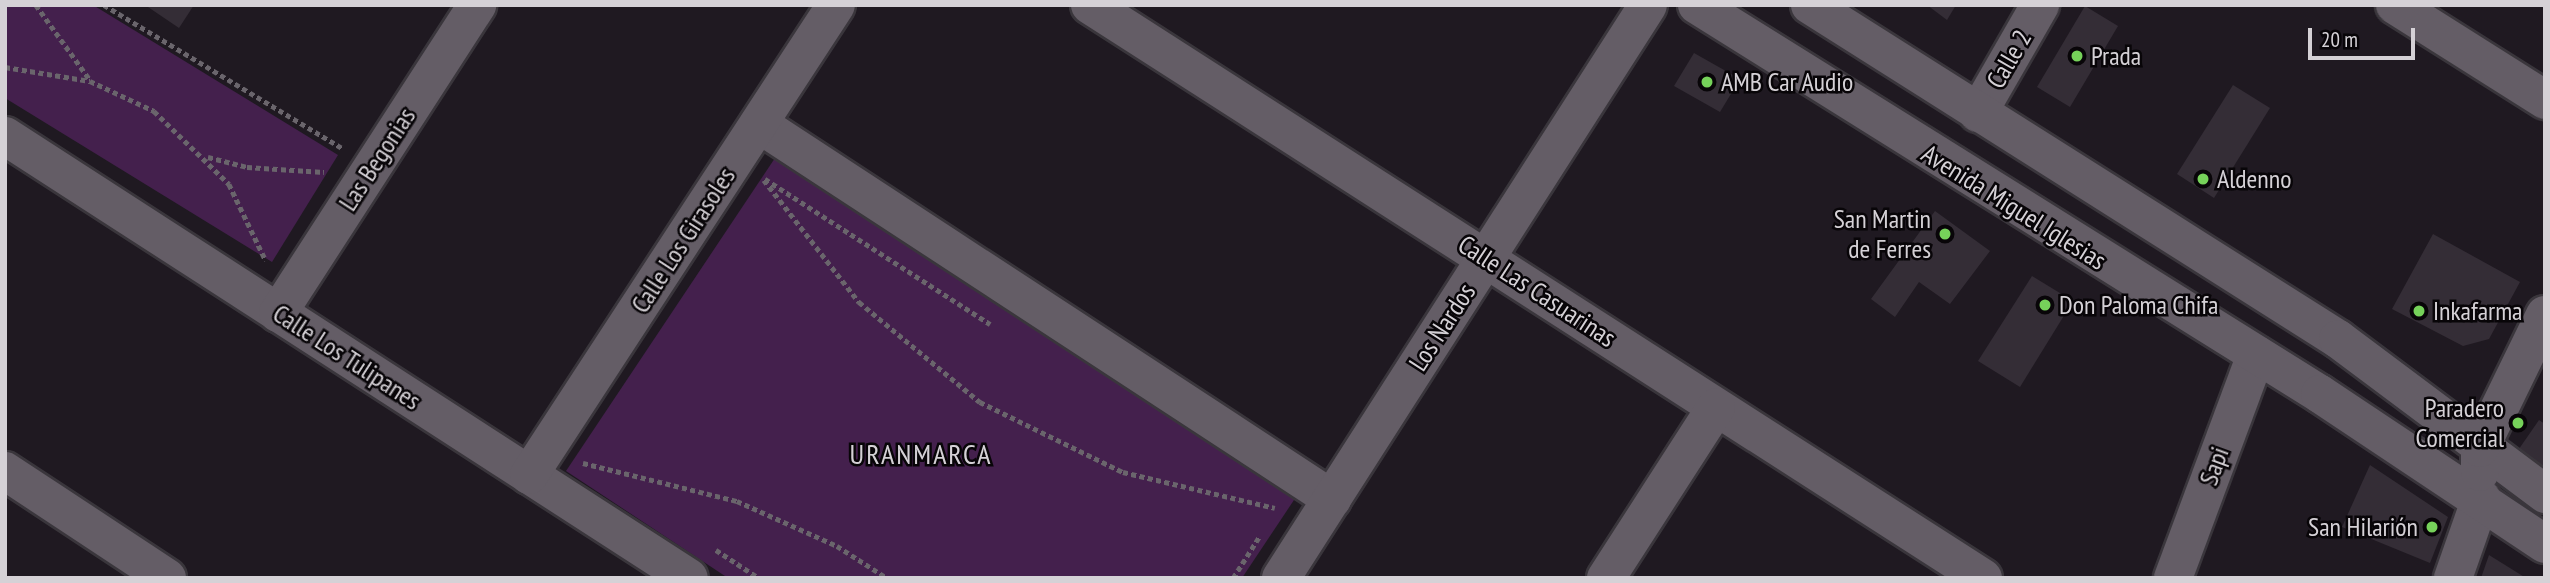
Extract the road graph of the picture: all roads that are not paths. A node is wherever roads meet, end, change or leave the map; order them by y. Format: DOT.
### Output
graph roads {
  1 [pos="477,5"];
  2 [pos="836,5"];
  3 [pos="1090,5"];
  4 [pos="1648,5"];
  5 [pos="1697,5"];
  6 [pos="1810,5"];
  7 [pos="2040,5"];
  8 [pos="2395,5"];
  9 [pos="2545,100"];
  10 [pos="1978,113"];
  11 [pos="759,124"];
  12 [pos="5,136"];
  13 [pos="1486,258"];
  14 [pos="278,313"];
  15 [pos="2545,315"];
  16 [pos="2256,355"];
  17 [pos="1716,407"];
  18 [pos="2480,448"];
  19 [pos="5,471"];
  20 [pos="529,475"];
  21 [pos="2545,494"];
  22 [pos="2481,498"];
  23 [pos="1332,499"];
  24 [pos="2545,544"];
  25 [pos="1960,571"];
  26 [pos="167,578"];
  27 [pos="690,578"];
  28 [pos="1281,578"];
  29 [pos="1606,578"];
  30 [pos="2173,578"];
  31 [pos="2453,578"];
  1 -- 14 [label="street, Las Begonias"];
  2 -- 11 [label="street, Calle Los Girasoles"];
  3 -- 13 [label="street, Calle Las Casuarinas"];
  4 -- 13 [label="street, Los Nardos"];
  5 -- 16 [label="street, Avenida Miguel Iglesias"];
  6 -- 10 [label="street"];
  7 -- 10 [label="street, Calle 2"];
  8 -- 9 [label="street"];
  10 -- 18 [label="street"];
  11 -- 20 [label="street, Calle Los Girasoles"];
  11 -- 23 [label="street"];
  12 -- 14 [label="street, Calle Los Tulipanes"];
  13 -- 17 [label="street, Calle Las Casuarinas"];
  13 -- 23 [label="street, Los Nardos"];
  14 -- 20 [label="street, Calle Los Tulipanes"];
  15 -- 18 [label="street"];
  16 -- 22 [label="street, Avenida Miguel Iglesias"];
  16 -- 30 [label="street, Sapi"];
  17 -- 25 [label="street, Calle Las Casuarinas"];
  17 -- 29 [label="street"];
  18 -- 21 [label="street"];
  18 -- 22 [label="street"];
  19 -- 26 [label="street"];
  20 -- 27 [label="street, Calle Los Tulipanes"];
  22 -- 24 [label="street, Avenida Miguel Iglesias"];
  22 -- 31 [label="street"];
  23 -- 28 [label="street, Los Nardos"];
}
